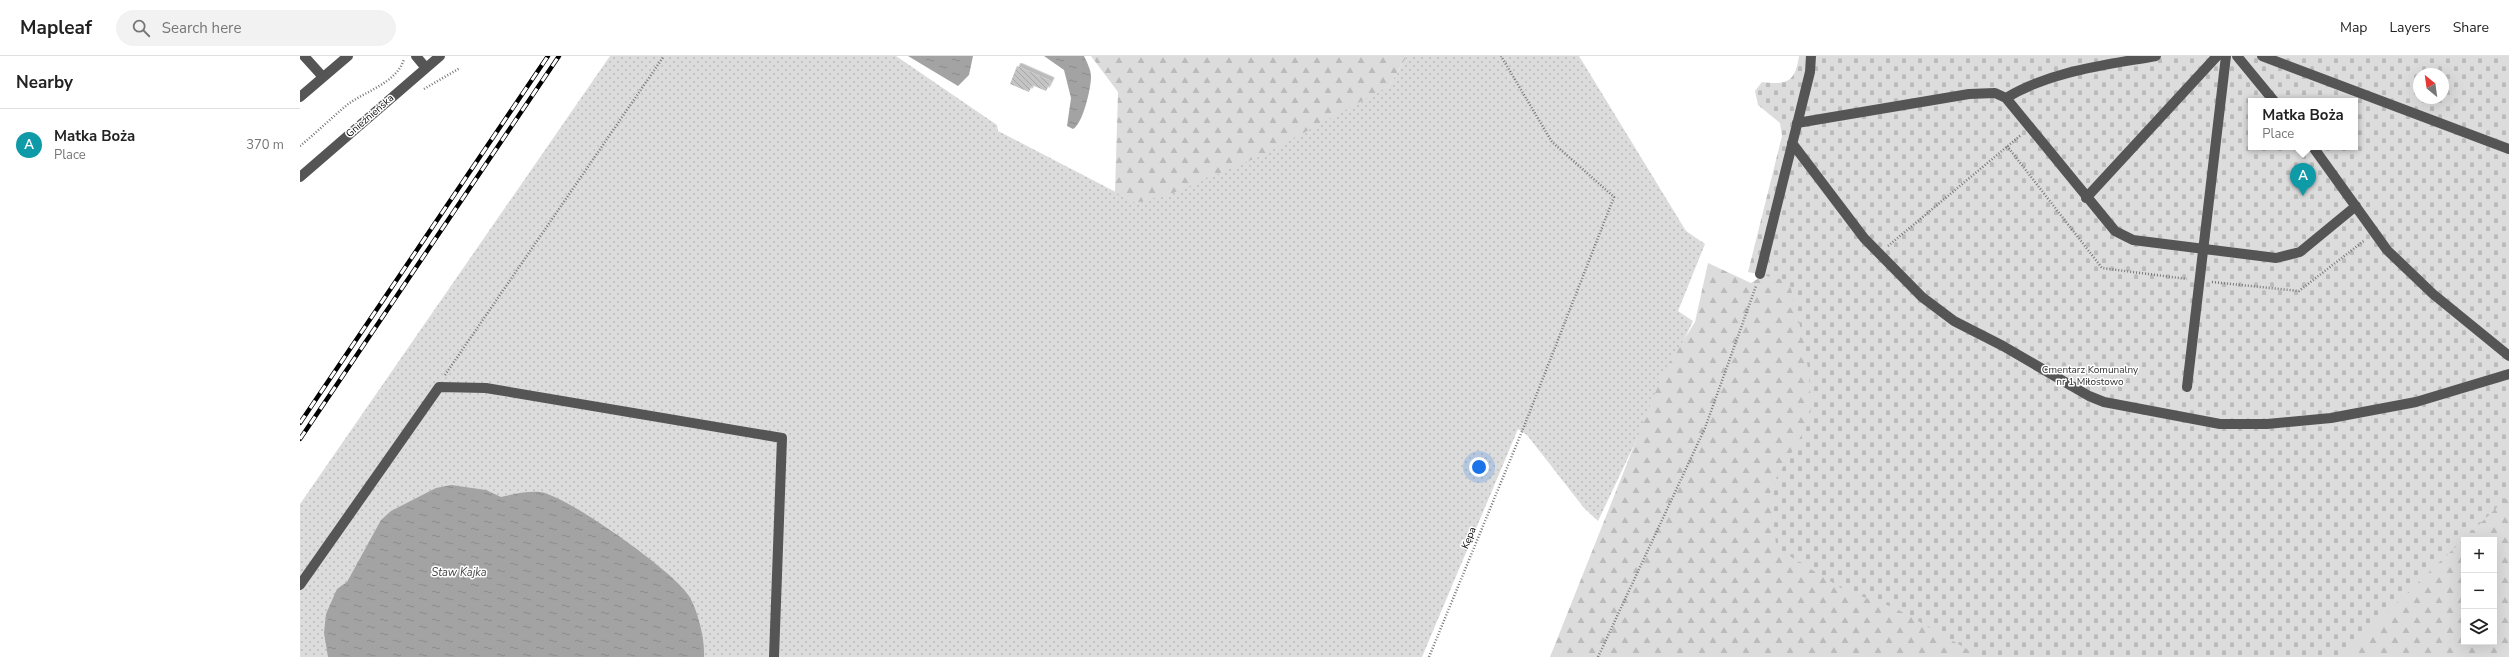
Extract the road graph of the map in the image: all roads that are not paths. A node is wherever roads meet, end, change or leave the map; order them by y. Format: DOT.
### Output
graph roads {
  1 [pos="304,56"];
  2 [pos="348,56"];
  3 [pos="416,56"];
  4 [pos="440,56"];
  5 [pos="1811,56"];
  6 [pos="2156,56"];
  7 [pos="2217,56"];
  8 [pos="2226,56"];
  9 [pos="2237,56"];
  10 [pos="2262,56"];
  11 [pos="426,68"];
  12 [pos="323,77"];
  13 [pos="300,97"];
  14 [pos="2006,98"];
  15 [pos="2272,98"];
  16 [pos="1797,123"];
  17 [pos="1792,143"];
  18 [pos="2509,148"];
  19 [pos="2315,150"];
  20 [pos="300,177"];
  21 [pos="2086,198"];
  22 [pos="2356,206"];
  23 [pos="2204,250"];
  24 [pos="1760,274"];
  25 [pos="2509,356"];
  26 [pos="2509,374"];
  27 [pos="2187,387"];
  28 [pos="300,586"];
  29 [pos="774,657"];
  1 -- 12 [label="street"];
  2 -- 12 [label="street"];
  3 -- 11 [label="street"];
  4 -- 11 [label="street, Gnieźnieńska"];
  5 -- 16 [label="street"];
  6 -- 14 [label="street"];
  7 -- 21 [label="street"];
  8 -- 23 [label="street"];
  9 -- 15 [label="street"];
  10 -- 18 [label="street"];
  11 -- 20 [label="street, Gnieźnieńska"];
  12 -- 13 [label="street"];
  14 -- 16 [label="street"];
  14 -- 21 [label="street"];
  16 -- 17 [label="street"];
  17 -- 24 [label="street"];
  17 -- 26 [label="street"];
  19 -- 22 [label="street"];
  21 -- 23 [label="street"];
  22 -- 23 [label="street"];
  22 -- 25 [label="street"];
  23 -- 27 [label="street"];
  28 -- 29 [label="street"];
}
